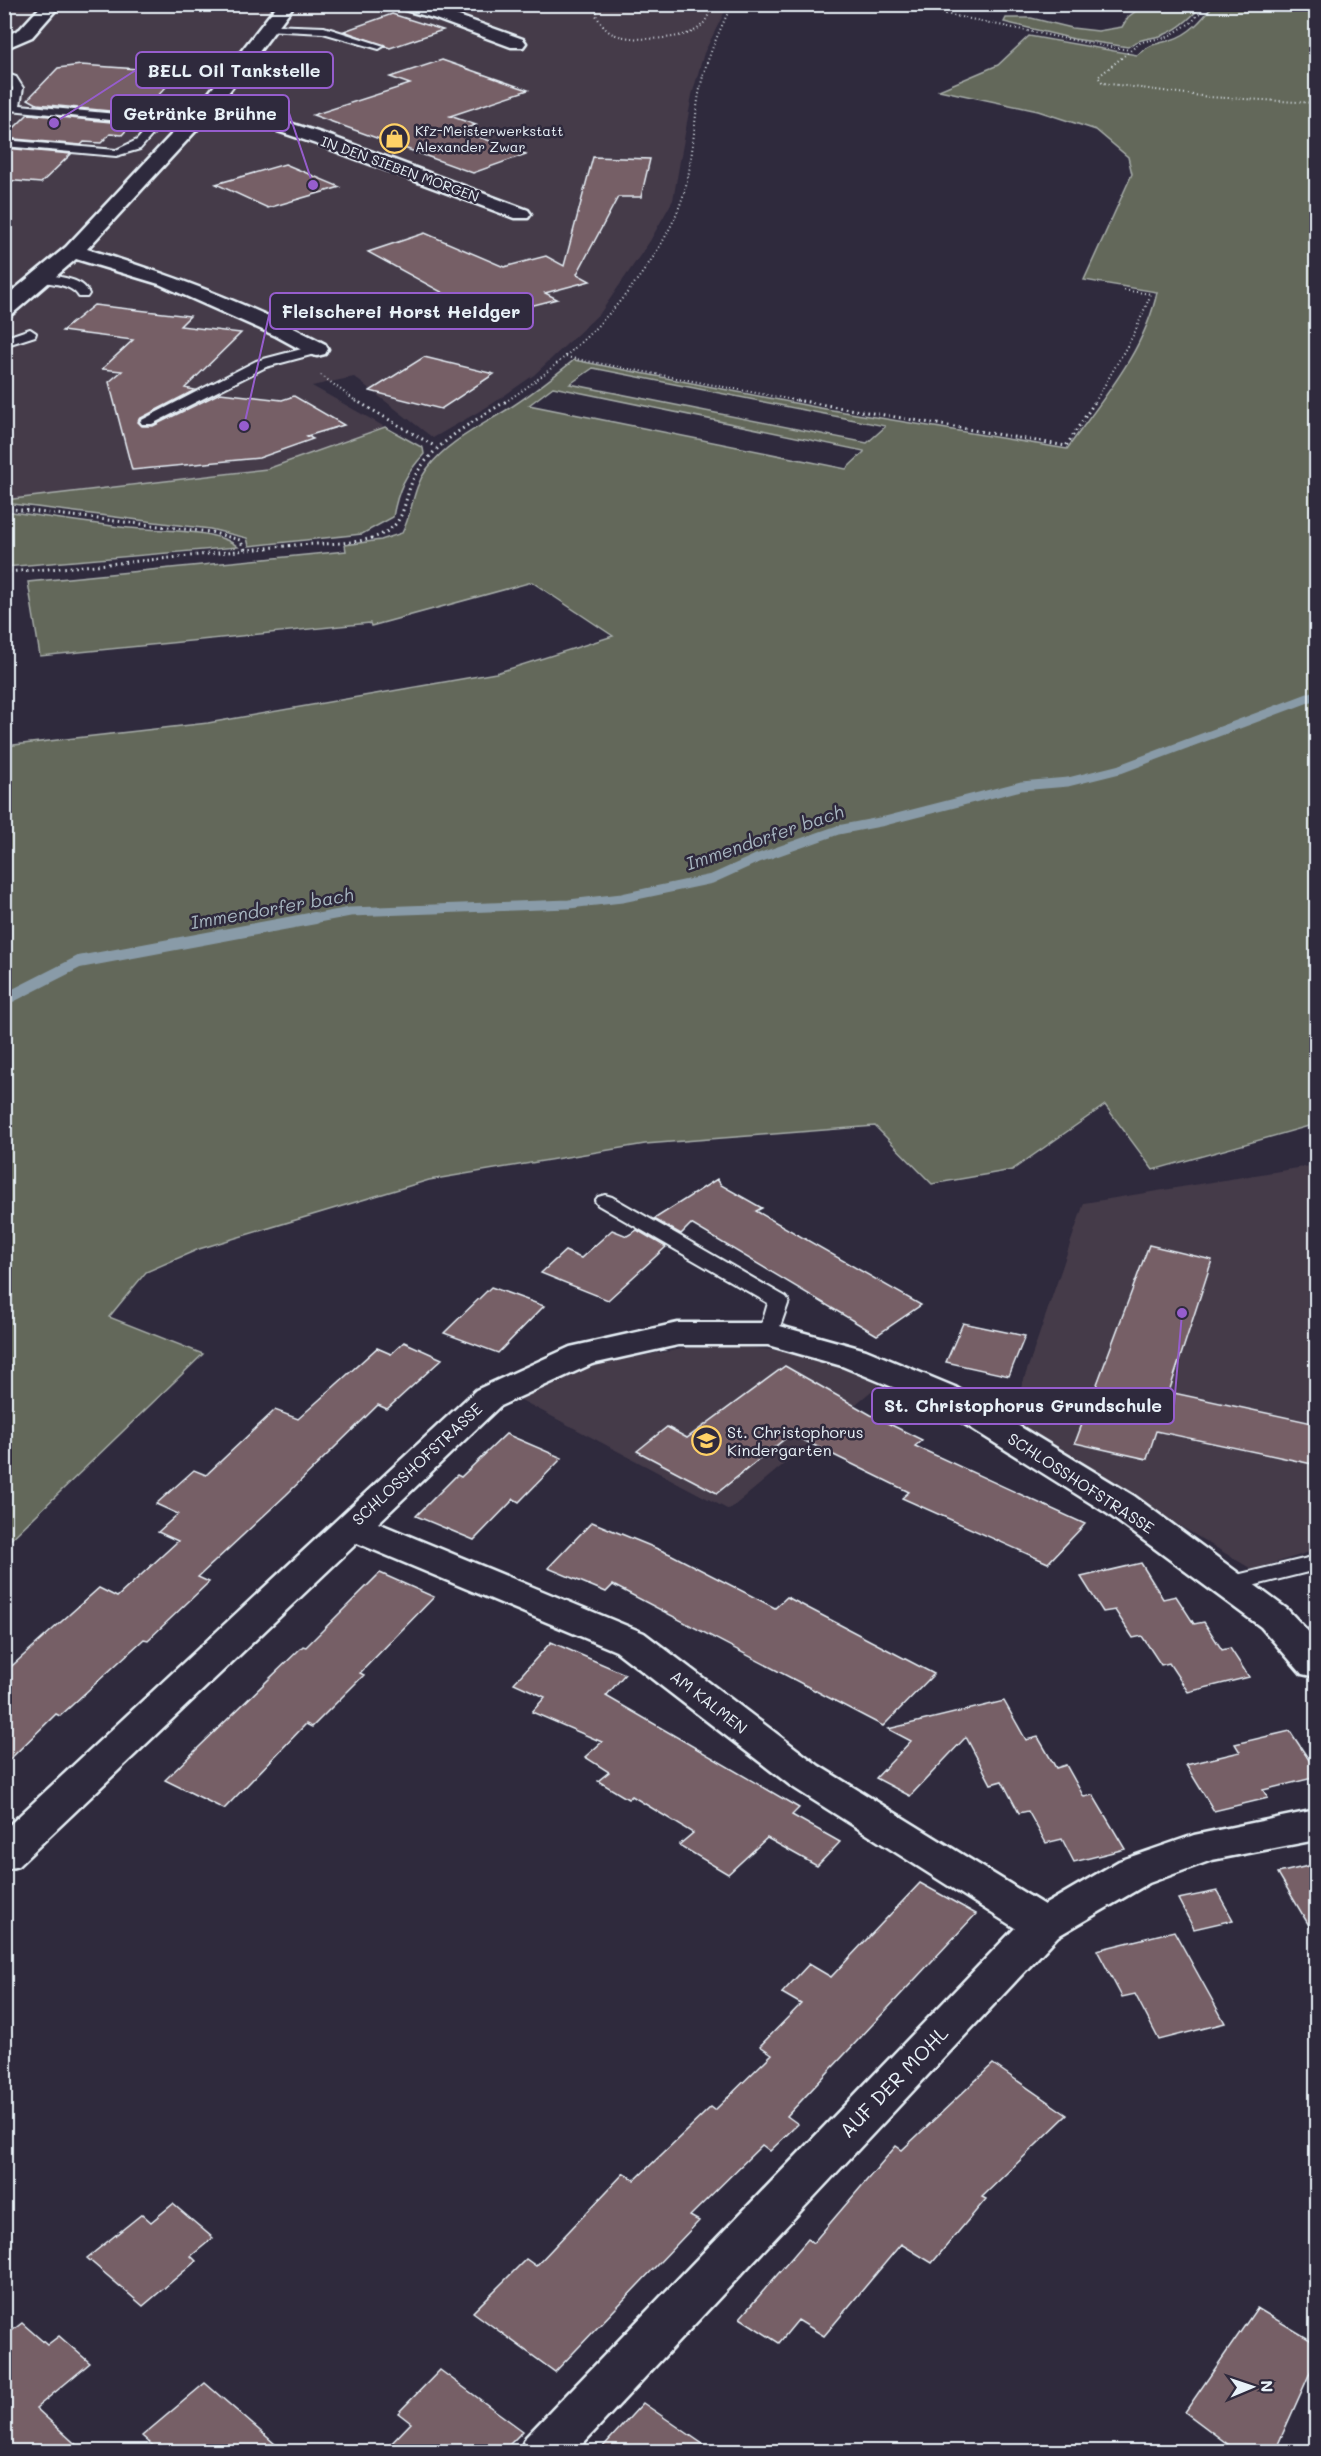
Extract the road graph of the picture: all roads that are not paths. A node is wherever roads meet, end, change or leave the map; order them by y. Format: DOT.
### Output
graph roads {
  1 [pos="43,4"];
  2 [pos="53,4"];
  3 [pos="287,4"];
  4 [pos="404,4"];
  5 [pos="269,28"];
  6 [pos="4,35"];
  7 [pos="517,43"];
  8 [pos="4,44"];
  9 [pos="379,46"];
  10 [pos="4,76"];
  11 [pos="211,103"];
  12 [pos="14,108"];
  13 [pos="4,117"];
  14 [pos="158,121"];
  15 [pos="192,124"];
  16 [pos="4,143"];
  17 [pos="521,214"];
  18 [pos="73,251"];
  19 [pos="44,278"];
  20 [pos="83,294"];
  21 [pos="4,309"];
  22 [pos="30,333"];
  23 [pos="4,342"];
  24 [pos="317,349"];
  25 [pos="147,421"];
  26 [pos="604,1201"];
  27 [pos="769,1334"];
  28 [pos="350,1526"];
  29 [pos="1317,1563"];
  30 [pos="1228,1584"];
  31 [pos="1317,1664"];
  32 [pos="1317,1825"];
  33 [pos="4,1855"];
  34 [pos="1043,1925"];
  35 [pos="543,2451"];
  1 -- 6 [label="street"];
  2 -- 8 [label="street"];
  3 -- 5 [label="street"];
  4 -- 7 [label="street"];
  5 -- 9 [label="lane"];
  5 -- 11 [label="street"];
  10 -- 12 [label="lane"];
  11 -- 15 [label="street"];
  11 -- 17 [label="street, IN DEN SIEBEN MORGEN"];
  12 -- 13 [label="lane"];
  12 -- 14 [label="lane"];
  14 -- 15 [label="lane"];
  14 -- 16 [label="lane"];
  15 -- 18 [label="street"];
  18 -- 19 [label="street"];
  18 -- 24 [label="street"];
  19 -- 20 [label="lane"];
  19 -- 21 [label="street"];
  22 -- 23 [label="lane"];
  24 -- 25 [label="lane"];
  26 -- 27 [label="lane"];
  27 -- 28 [label="street, SCHLOSSHOFSTRASSE"];
  27 -- 30 [label="street, SCHLOSSHOFSTRASSE"];
  28 -- 33 [label="street, SCHLOSSHOFSTRASSE"];
  28 -- 34 [label="street, AM KALMEN"];
  29 -- 30 [label="lane"];
  30 -- 31 [label="street, SCHLOSSHOFSTRASSE"];
  32 -- 34 [label="street, AUF DER MOHL"];
  34 -- 35 [label="street, AUF DER MOHL"];
}
